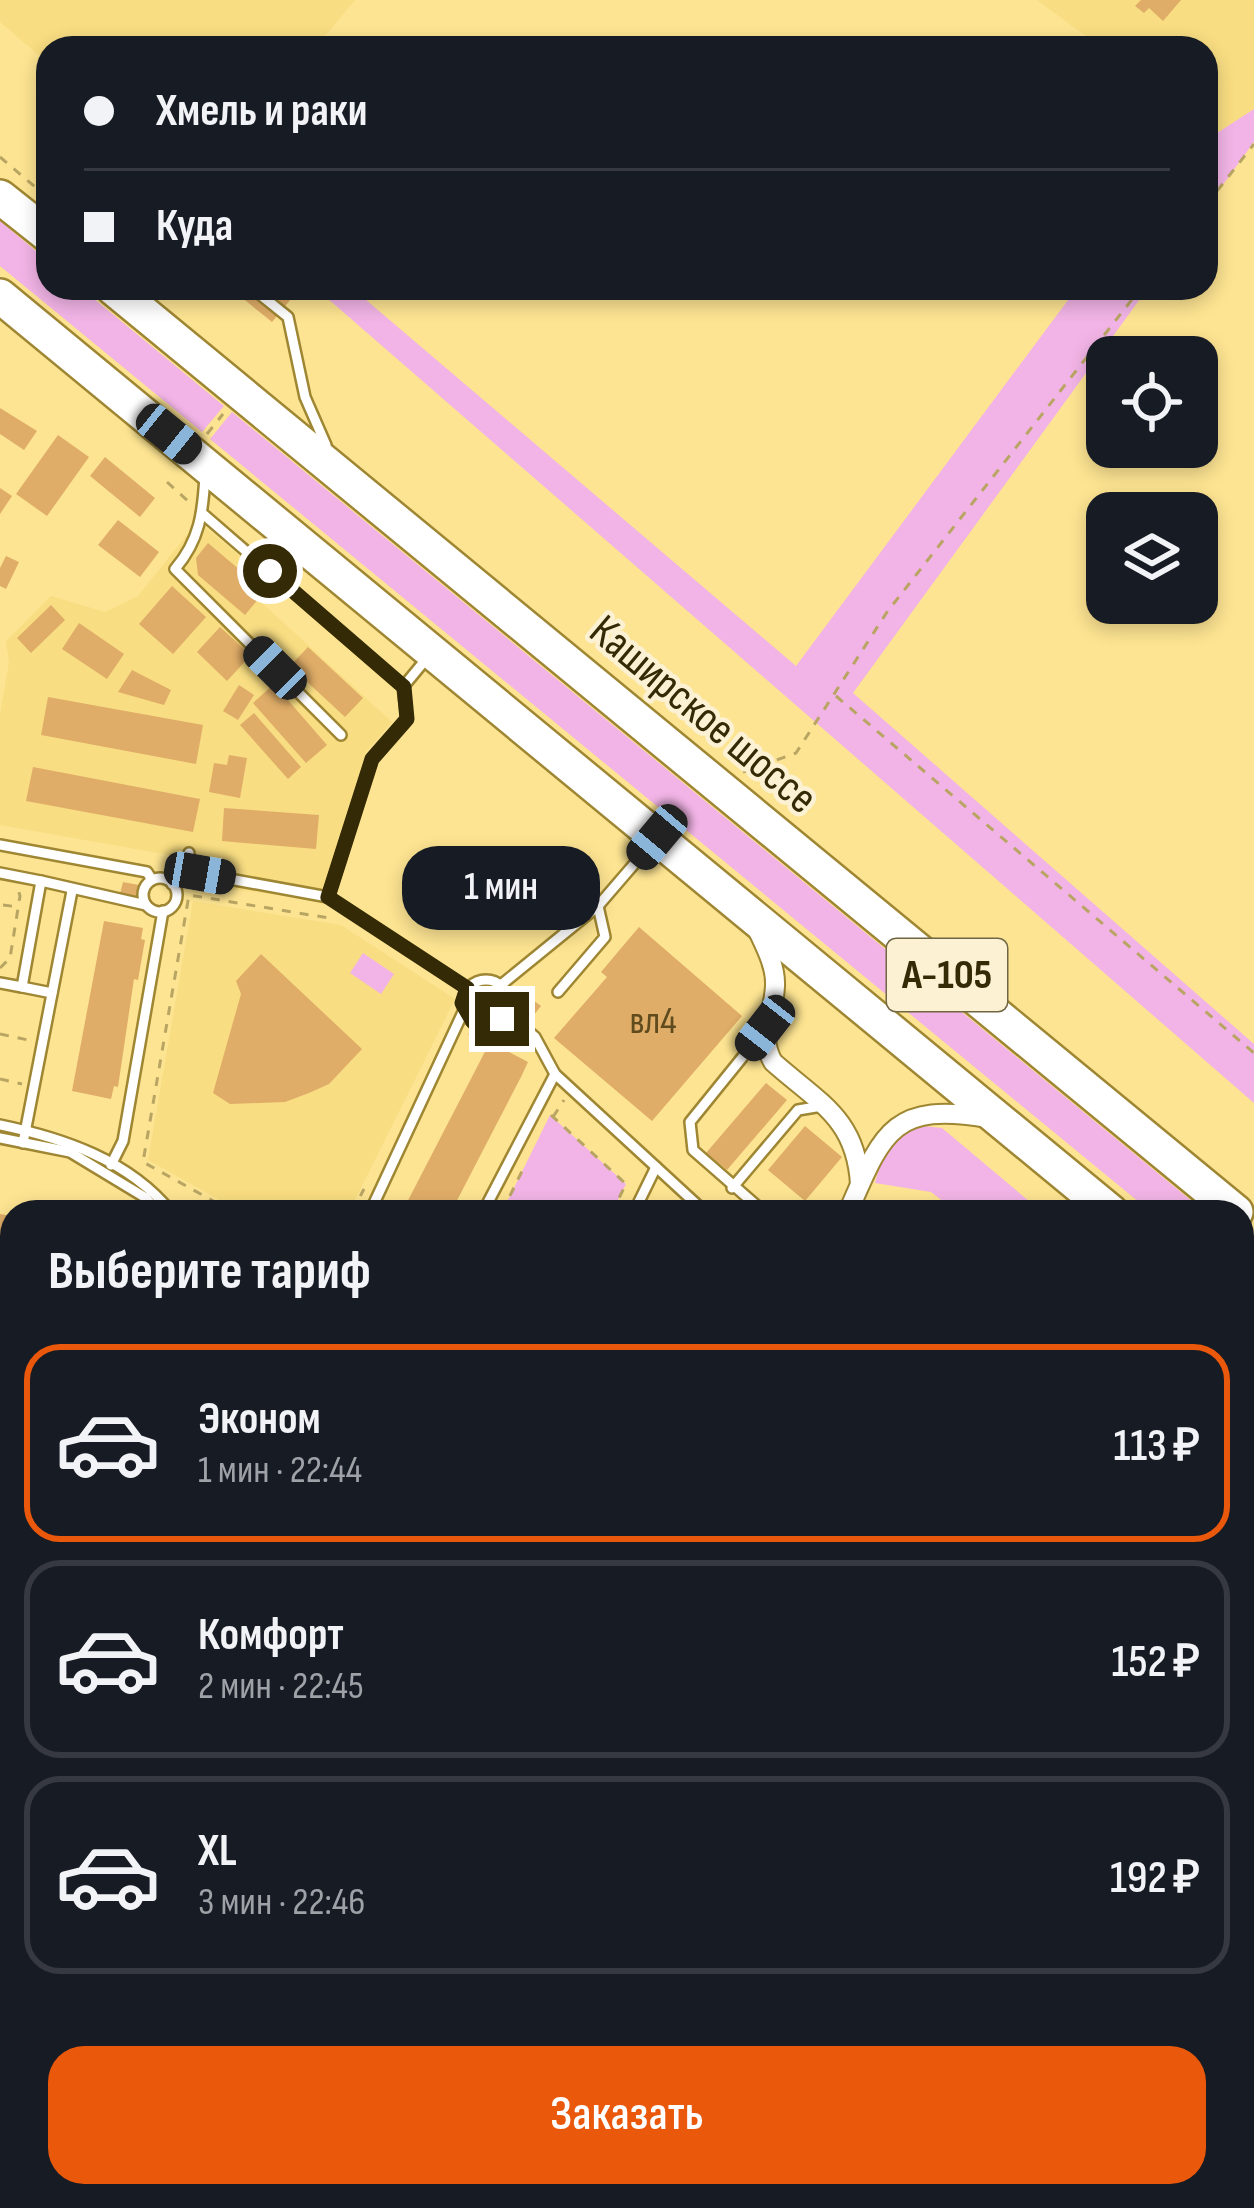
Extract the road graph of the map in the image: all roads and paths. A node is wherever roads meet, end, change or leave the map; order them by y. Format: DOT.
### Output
graph roads {
  1 [pos="1254,144"];
  2 [pos="0,157"];
  3 [pos="36,188"];
  4 [pos="1218,190"];
  5 [pos="0,196"];
  6 [pos="36,225"];
  7 [pos="0,296"];
  8 [pos="128,300"];
  9 [pos="267,300"];
  10 [pos="1132,300"];
  11 [pos="227,409"];
  12 [pos="206,450"];
  13 [pos="344,475"];
  14 [pos="167,482"];
  15 [pos="203,514"];
  16 [pos="433,651"];
  17 [pos="404,687"];
  18 [pos="833,694"];
  19 [pos="341,735"];
  20 [pos="713,782"];
  21 [pos="657,837"];
  22 [pos="0,845"];
  23 [pos="40,852"];
  24 [pos="189,853"];
  25 [pos="186,871"];
  26 [pos="0,873"];
  27 [pos="152,880"];
  28 [pos="38,881"];
  29 [pos="9,883"];
  30 [pos="172,884"];
  31 [pos="72,891"];
  32 [pos="328,897"];
  33 [pos="3,904"];
  34 [pos="146,905"];
  35 [pos="598,906"];
  36 [pos="19,907"];
  37 [pos="163,911"];
  38 [pos="748,912"];
  39 [pos="343,920"];
  40 [pos="0,948"];
  41 [pos="11,950"];
  42 [pos="0,968"];
  43 [pos="0,983"];
  44 [pos="501,985"];
  45 [pos="22,987"];
  46 [pos="467,988"];
  47 [pos="558,992"];
  48 [pos="52,993"];
  49 [pos="464,1010"];
  50 [pos="507,1013"];
  51 [pos="765,1028"];
  52 [pos="0,1034"];
  53 [pos="42,1043"];
  54 [pos="1254,1053"];
  55 [pos="555,1074"];
  56 [pos="0,1079"];
  57 [pos="26,1085"];
  58 [pos="571,1089"];
  59 [pos="822,1106"];
  60 [pos="998,1120"];
  61 [pos="0,1125"];
  62 [pos="844,1125"];
  63 [pos="892,1129"];
  64 [pos="24,1137"];
  65 [pos="0,1138"];
  66 [pos="530,1154"];
  67 [pos="111,1165"];
  68 [pos="656,1167"];
  69 [pos="372,1173"];
  70 [pos="860,1184"];
  71 [pos="732,1188"];
  72 [pos="148,1200"];
  73 [pos="161,1200"];
  74 [pos="211,1200"];
  75 [pos="358,1200"];
  76 [pos="376,1200"];
  77 [pos="489,1200"];
  78 [pos="508,1200"];
  79 [pos="618,1200"];
  80 [pos="640,1200"];
  81 [pos="691,1200"];
  82 [pos="748,1200"];
  83 [pos="853,1200"];
  84 [pos="1096,1200"];
  85 [pos="1221,1200"];
  1 -- 4 [label="path"];
  2 -- 3 [label="path"];
  5 -- 6 [label="highway"];
  7 -- 12 [label="highway, А-105"];
  8 -- 13 [label="highway, Каширское шоссе / А-105"];
  9 -- 13 [label="lane"];
  10 -- 18 [label="path"];
  11 -- 12 [label="path"];
  12 -- 15 [label="lane"];
  12 -- 16 [label="highway, А-105"];
  13 -- 20 [label="highway, Каширское шоссе / А-105"];
  14 -- 15 [label="path"];
  15 -- 17 [label="lane"];
  15 -- 19 [label="lane"];
  16 -- 17 [label="lane"];
  16 -- 21 [label="highway, А-105"];
  17 -- 32 [label="lane"];
  18 -- 20 [label="path"];
  18 -- 54 [label="path"];
  20 -- 85 [label="highway, Каширское шоссе / А-105"];
  21 -- 35 [label="lane"];
  21 -- 38 [label="highway, А-105"];
  22 -- 23 [label="lane"];
  23 -- 27 [label="lane"];
  23 -- 28 [label="lane"];
  24 -- 25 [label="lane"];
  25 -- 30 [label="lane"];
  25 -- 32 [label="lane"];
  26 -- 28 [label="lane"];
  27 -- 30 [label="lane"];
  27 -- 34 [label="lane"];
  28 -- 31 [label="lane"];
  28 -- 45 [label="lane"];
  29 -- 36 [label="path"];
  30 -- 37 [label="lane"];
  31 -- 34 [label="lane"];
  31 -- 48 [label="lane"];
  32 -- 46 [label="lane"];
  33 -- 36 [label="path"];
  34 -- 37 [label="lane"];
  35 -- 44 [label="lane"];
  35 -- 47 [label="lane"];
  36 -- 41 [label="path"];
  37 -- 67 [label="lane"];
  38 -- 51 [label="street"];
  38 -- 60 [label="highway, А-105"];
  39 -- 74 [label="path"];
  40 -- 41 [label="path"];
  41 -- 42 [label="path"];
  43 -- 45 [label="lane"];
  44 -- 46 [label="lane"];
  44 -- 50 [label="lane"];
  45 -- 48 [label="lane"];
  46 -- 49 [label="lane"];
  48 -- 53 [label="lane"];
  49 -- 50 [label="lane"];
  49 -- 76 [label="lane"];
  50 -- 55 [label="lane"];
  51 -- 59 [label="street"];
  51 -- 71 [label="lane"];
  52 -- 53 [label="path"];
  53 -- 64 [label="lane"];
  55 -- 58 [label="lane"];
  55 -- 77 [label="lane"];
  56 -- 57 [label="path"];
  58 -- 68 [label="lane"];
  58 -- 79 [label="path"];
  59 -- 62 [label="street"];
  59 -- 71 [label="lane"];
  60 -- 63 [label="street"];
  60 -- 84 [label="highway, А-105"];
  61 -- 64 [label="lane"];
  62 -- 63 [label="street"];
  62 -- 70 [label="street"];
  63 -- 70 [label="street"];
  64 -- 65 [label="lane"];
  64 -- 67 [label="lane"];
  64 -- 72 [label="lane"];
  66 -- 78 [label="path"];
  67 -- 73 [label="lane"];
  68 -- 80 [label="lane"];
  68 -- 81 [label="lane"];
  69 -- 75 [label="path"];
  70 -- 83 [label="street"];
  71 -- 82 [label="lane"];
}
